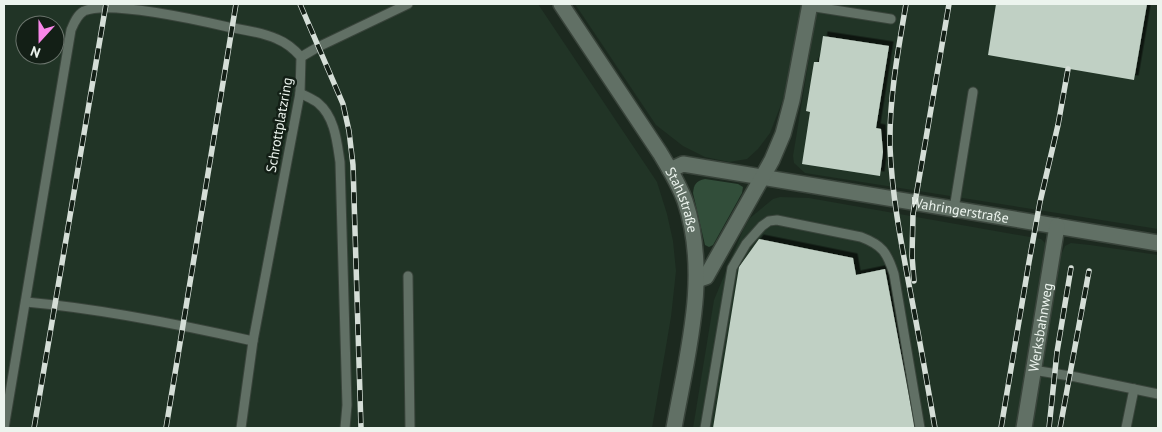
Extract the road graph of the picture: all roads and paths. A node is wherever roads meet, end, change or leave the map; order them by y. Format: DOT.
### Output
graph roads {
  1 [pos="408,4"];
  2 [pos="561,4"];
  3 [pos="810,5"];
  4 [pos="891,19"];
  5 [pos="301,57"];
  6 [pos="973,92"];
  7 [pos="300,93"];
  8 [pos="670,170"];
  9 [pos="762,177"];
  10 [pos="954,209"];
  11 [pos="1057,226"];
  12 [pos="1158,243"];
  13 [pos="408,276"];
  14 [pos="697,280"];
  15 [pos="26,302"];
  16 [pos="253,341"];
  17 [pos="1033,370"];
  18 [pos="1134,389"];
  19 [pos="1158,394"];
  20 [pos="4,428"];
  21 [pos="241,428"];
  22 [pos="345,428"];
  23 [pos="410,428"];
  24 [pos="674,428"];
  25 [pos="705,428"];
  26 [pos="920,428"];
  27 [pos="1024,428"];
  28 [pos="1126,428"];
  1 -- 5 [label="lane"];
  2 -- 8 [label="street, Stahlstraße"];
  3 -- 4 [label="lane"];
  3 -- 9 [label="street"];
  5 -- 7 [label="lane, Schrottplatzring"];
  5 -- 15 [label="lane"];
  6 -- 10 [label="lane"];
  7 -- 16 [label="lane, Schrottplatzring"];
  7 -- 22 [label="lane"];
  8 -- 9 [label="street, Wahringerstraße"];
  8 -- 14 [label="street, Stahlstraße"];
  9 -- 10 [label="street, Wahringerstraße"];
  9 -- 14 [label="street"];
  10 -- 11 [label="street, Wahringerstraße"];
  11 -- 12 [label="street, Wahringerstraße"];
  11 -- 17 [label="street, Werksbahnweg"];
  13 -- 23 [label="lane"];
  14 -- 24 [label="street, Stahlstraße"];
  15 -- 16 [label="lane"];
  15 -- 20 [label="lane"];
  16 -- 21 [label="lane, Schrottplatzring"];
  17 -- 18 [label="lane"];
  17 -- 27 [label="street, Werksbahnweg"];
  18 -- 19 [label="lane"];
  18 -- 28 [label="lane"];
  25 -- 26 [label="lane"];
}
